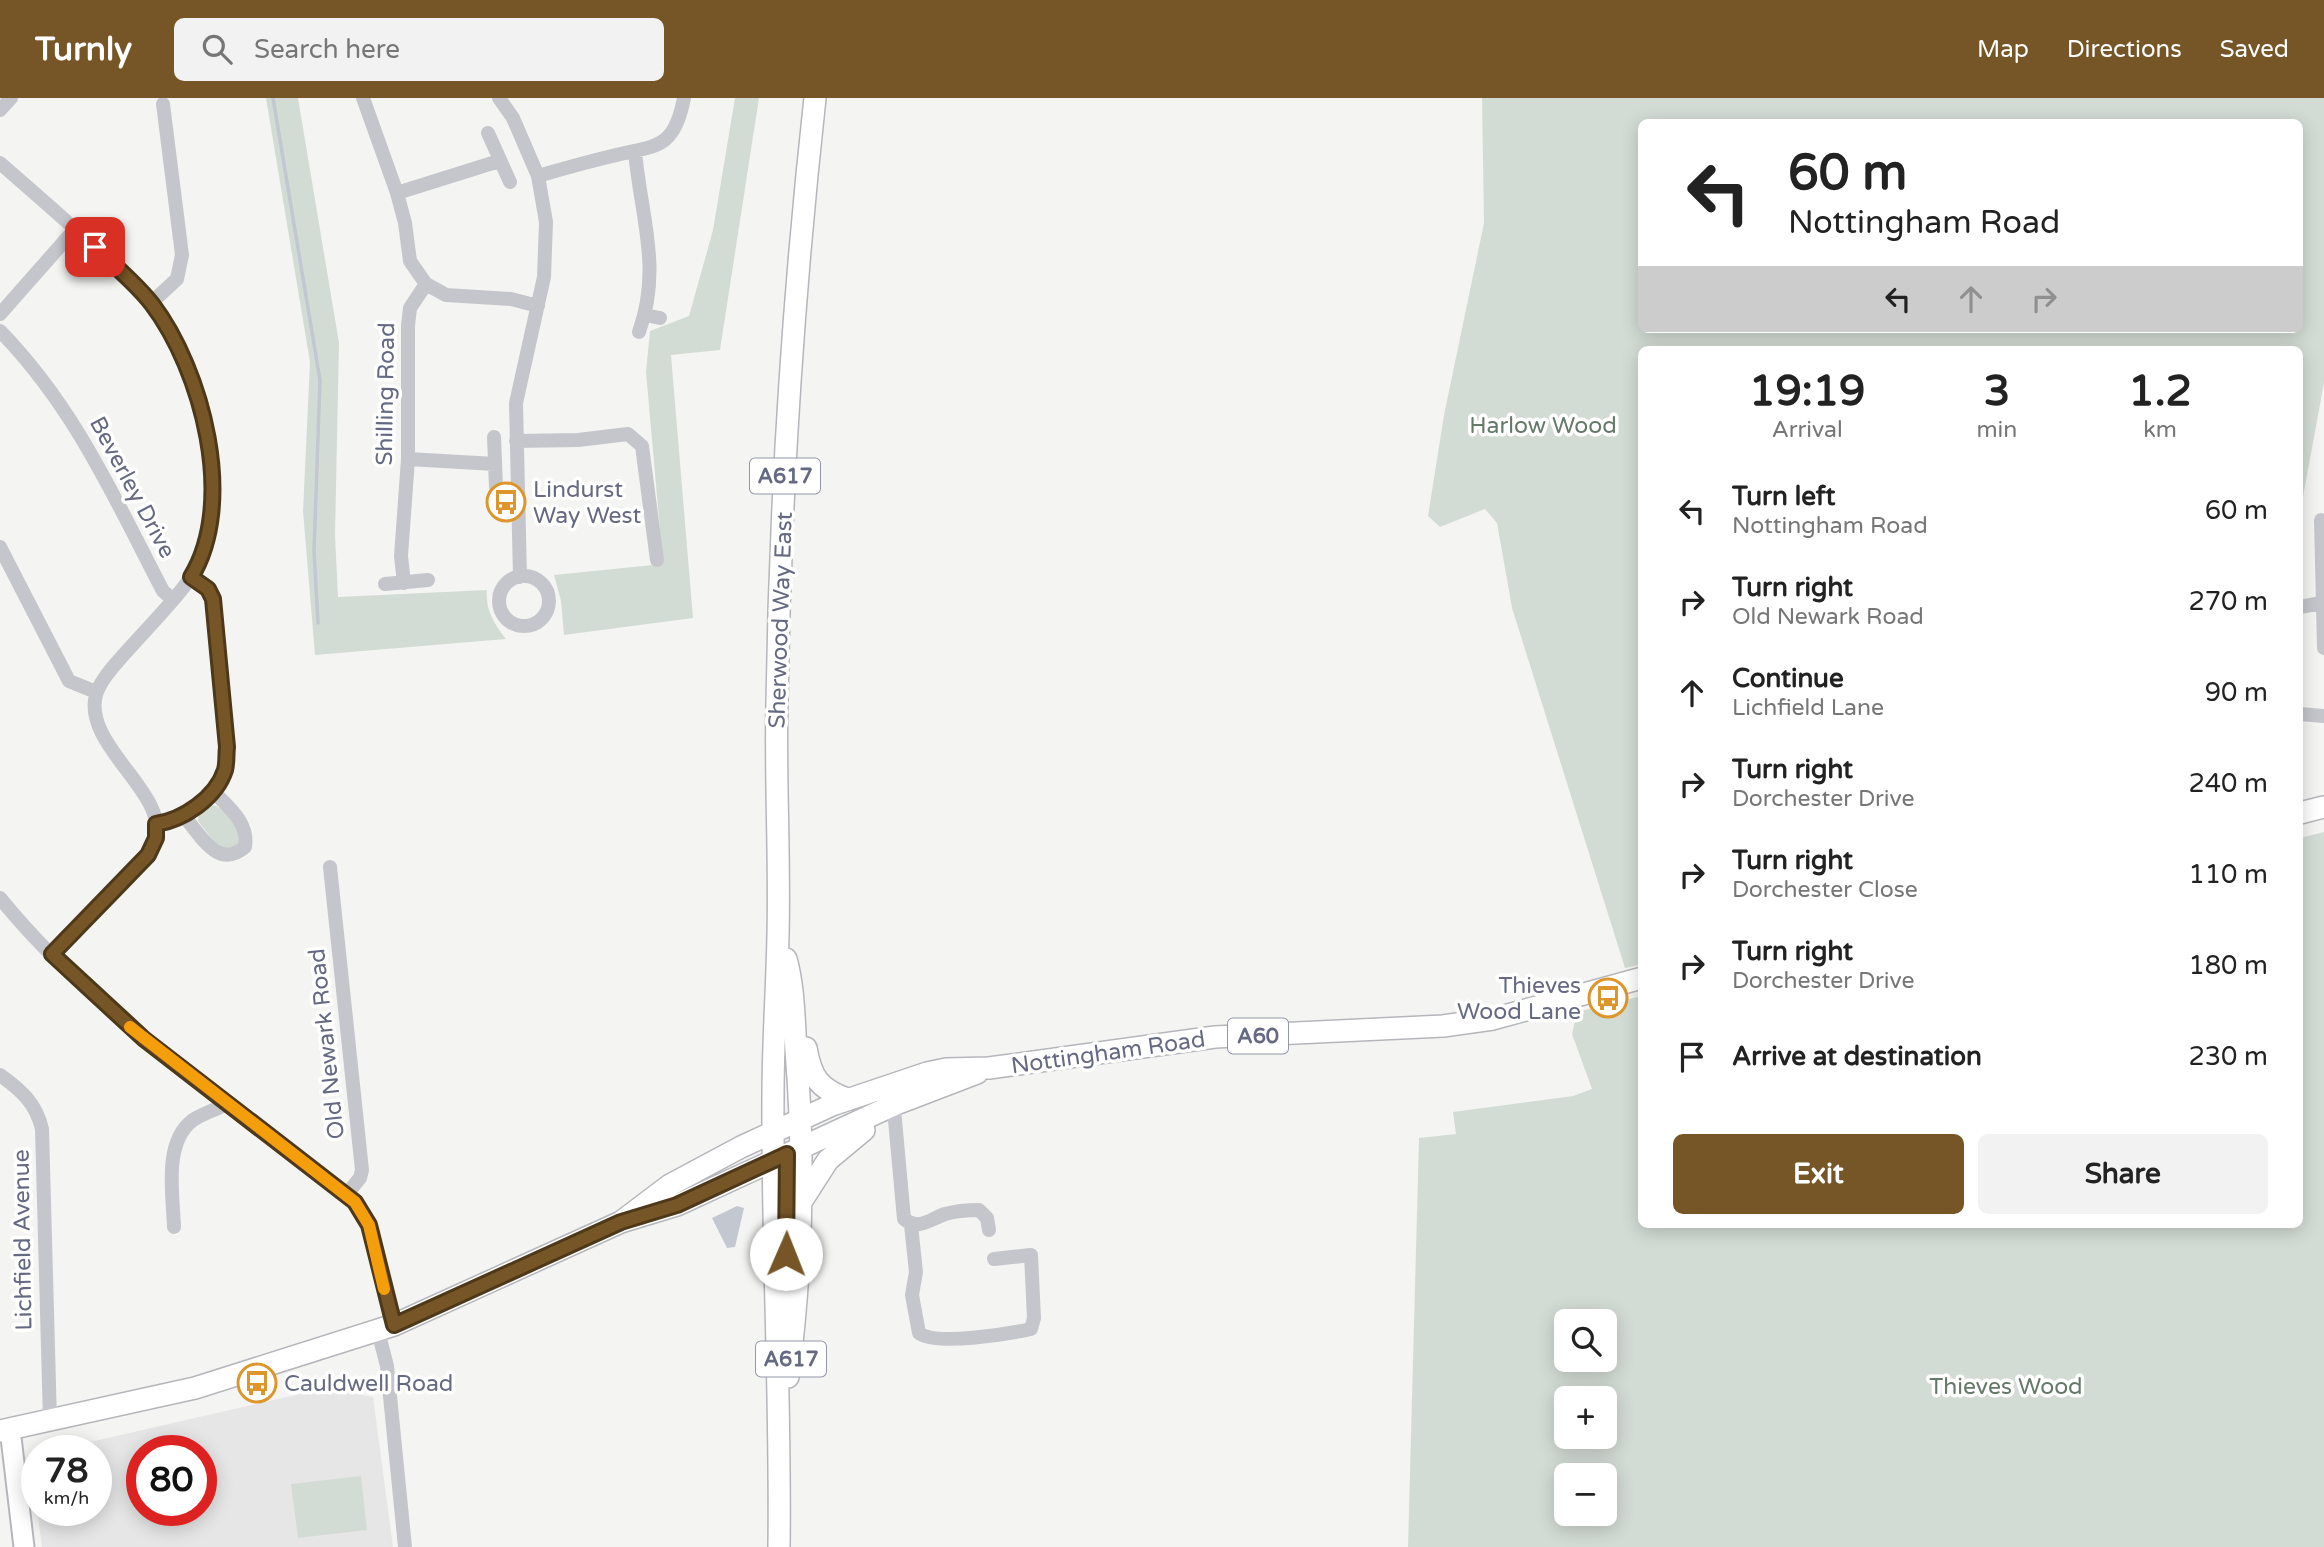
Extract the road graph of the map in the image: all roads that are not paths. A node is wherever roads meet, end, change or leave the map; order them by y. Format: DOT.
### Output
graph roads {
  1 [pos="10,98"];
  2 [pos="363,98"];
  3 [pos="499,98"];
  4 [pos="684,98"];
  5 [pos="815,98"];
  6 [pos="0,110"];
  7 [pos="161,114"];
  8 [pos="488,133"];
  9 [pos="635,152"];
  10 [pos="499,161"];
  11 [pos="0,163"];
  12 [pos="538,176"];
  13 [pos="510,182"];
  14 [pos="397,193"];
  15 [pos="76,228"];
  16 [pos="426,284"];
  17 [pos="151,303"];
  18 [pos="538,306"];
  19 [pos="0,314"];
  20 [pos="0,331"];
  21 [pos="639,332"];
  22 [pos="494,437"];
  23 [pos="516,441"];
  24 [pos="408,459"];
  25 [pos="495,464"];
  26 [pos="496,486"];
  27 [pos="2321,520"];
  28 [pos="0,547"];
  29 [pos="657,560"];
  30 [pos="520,576"];
  31 [pos="191,577"];
  32 [pos="428,580"];
  33 [pos="404,583"];
  34 [pos="385,584"];
  35 [pos="172,598"];
  36 [pos="2321,603"];
  37 [pos="2303,606"];
  38 [pos="2324,648"];
  39 [pos="96,692"];
  40 [pos="2303,714"];
  41 [pos="2324,716"];
  42 [pos="213,791"];
  43 [pos="2324,807"];
  44 [pos="2303,812"];
  45 [pos="184,816"];
  46 [pos="156,824"];
  47 [pos="330,867"];
  48 [pos="0,898"];
  49 [pos="778,934"];
  50 [pos="52,954"];
  51 [pos="1638,979"];
  52 [pos="792,1007"];
  53 [pos="989,1069"];
  54 [pos="0,1075"];
  55 [pos="887,1084"];
  56 [pos="847,1099"];
  57 [pos="228,1104"];
  58 [pos="896,1104"];
  59 [pos="787,1141"];
  60 [pos="346,1195"];
  61 [pos="801,1202"];
  62 [pos="621,1222"];
  63 [pos="911,1225"];
  64 [pos="174,1227"];
  65 [pos="989,1230"];
  66 [pos="994,1259"];
  67 [pos="386,1328"];
  68 [pos="50,1421"];
  69 [pos="5,1430"];
  70 [pos="781,1433"];
  71 [pos="0,1464"];
  72 [pos="11,1547"];
  73 [pos="24,1547"];
  74 [pos="405,1547"];
  75 [pos="779,1547"];
  1 -- 6 [label="street"];
  2 -- 14 [label="street"];
  3 -- 12 [label="street"];
  4 -- 9 [label="street"];
  5 -- 49 [label="highway, Sherwood Way East / A617"];
  7 -- 17 [label="street"];
  8 -- 10 [label="street"];
  9 -- 12 [label="street"];
  9 -- 21 [label="street"];
  10 -- 13 [label="street"];
  10 -- 14 [label="street"];
  11 -- 15 [label="street"];
  12 -- 18 [label="street"];
  14 -- 16 [label="street"];
  15 -- 17 [label="street"];
  15 -- 19 [label="street"];
  16 -- 18 [label="street"];
  16 -- 24 [label="street, Shilling Road"];
  17 -- 31 [label="street"];
  18 -- 23 [label="street"];
  20 -- 35 [label="street, Beverley Drive"];
  22 -- 25 [label="street"];
  23 -- 29 [label="street"];
  23 -- 30 [label="street"];
  24 -- 25 [label="street"];
  24 -- 33 [label="street, Shilling Road"];
  25 -- 26 [label="street"];
  27 -- 36 [label="street"];
  28 -- 39 [label="street"];
  31 -- 35 [label="street"];
  31 -- 42 [label="street"];
  32 -- 33 [label="street"];
  33 -- 34 [label="street"];
  35 -- 39 [label="street"];
  36 -- 37 [label="street"];
  36 -- 38 [label="street"];
  39 -- 46 [label="street"];
  40 -- 41 [label="street"];
  42 -- 45 [label="street"];
  42 -- 45 [label="street"];
  43 -- 44 [label="highway"];
  45 -- 46 [label="street"];
  46 -- 50 [label="street"];
  47 -- 60 [label="street, Old Newark Road"];
  48 -- 50 [label="street"];
  49 -- 52 [label="highway, Sherwood Way East / A617"];
  49 -- 59 [label="highway, Sherwood Way East / A617"];
  50 -- 57 [label="street"];
  51 -- 53 [label="highway, Nottingham Road / A60"];
  52 -- 56 [label="highway"];
  52 -- 59 [label="highway"];
  53 -- 55 [label="highway, Nottingham Road / A60"];
  53 -- 58 [label="highway, Nottingham Road / A60"];
  54 -- 68 [label="street, Lichfield Avenue"];
  55 -- 56 [label="highway, Nottingham Road / A60"];
  55 -- 58 [label="street"];
  56 -- 59 [label="highway, Nottingham Road / A60"];
  57 -- 60 [label="street"];
  57 -- 64 [label="street"];
  58 -- 59 [label="highway, Nottingham Road / A60"];
  58 -- 61 [label="highway"];
  58 -- 63 [label="street"];
  59 -- 61 [label="highway, A617"];
  59 -- 62 [label="highway, Nottingham Road / A60"];
  59 -- 62 [label="highway, Nottingham Road / A60"];
  59 -- 70 [label="highway, A617"];
  60 -- 67 [label="street"];
  61 -- 70 [label="highway, A617"];
  62 -- 67 [label="highway, Nottingham Road / A60"];
  63 -- 65 [label="street"];
  63 -- 66 [label="street"];
  67 -- 68 [label="highway, Nottingham Road / A60"];
  67 -- 74 [label="street"];
  68 -- 69 [label="highway, Nottingham Road / A60"];
  69 -- 73 [label="main road"];
  70 -- 75 [label="highway, A617"];
  71 -- 72 [label="main road"];
}
